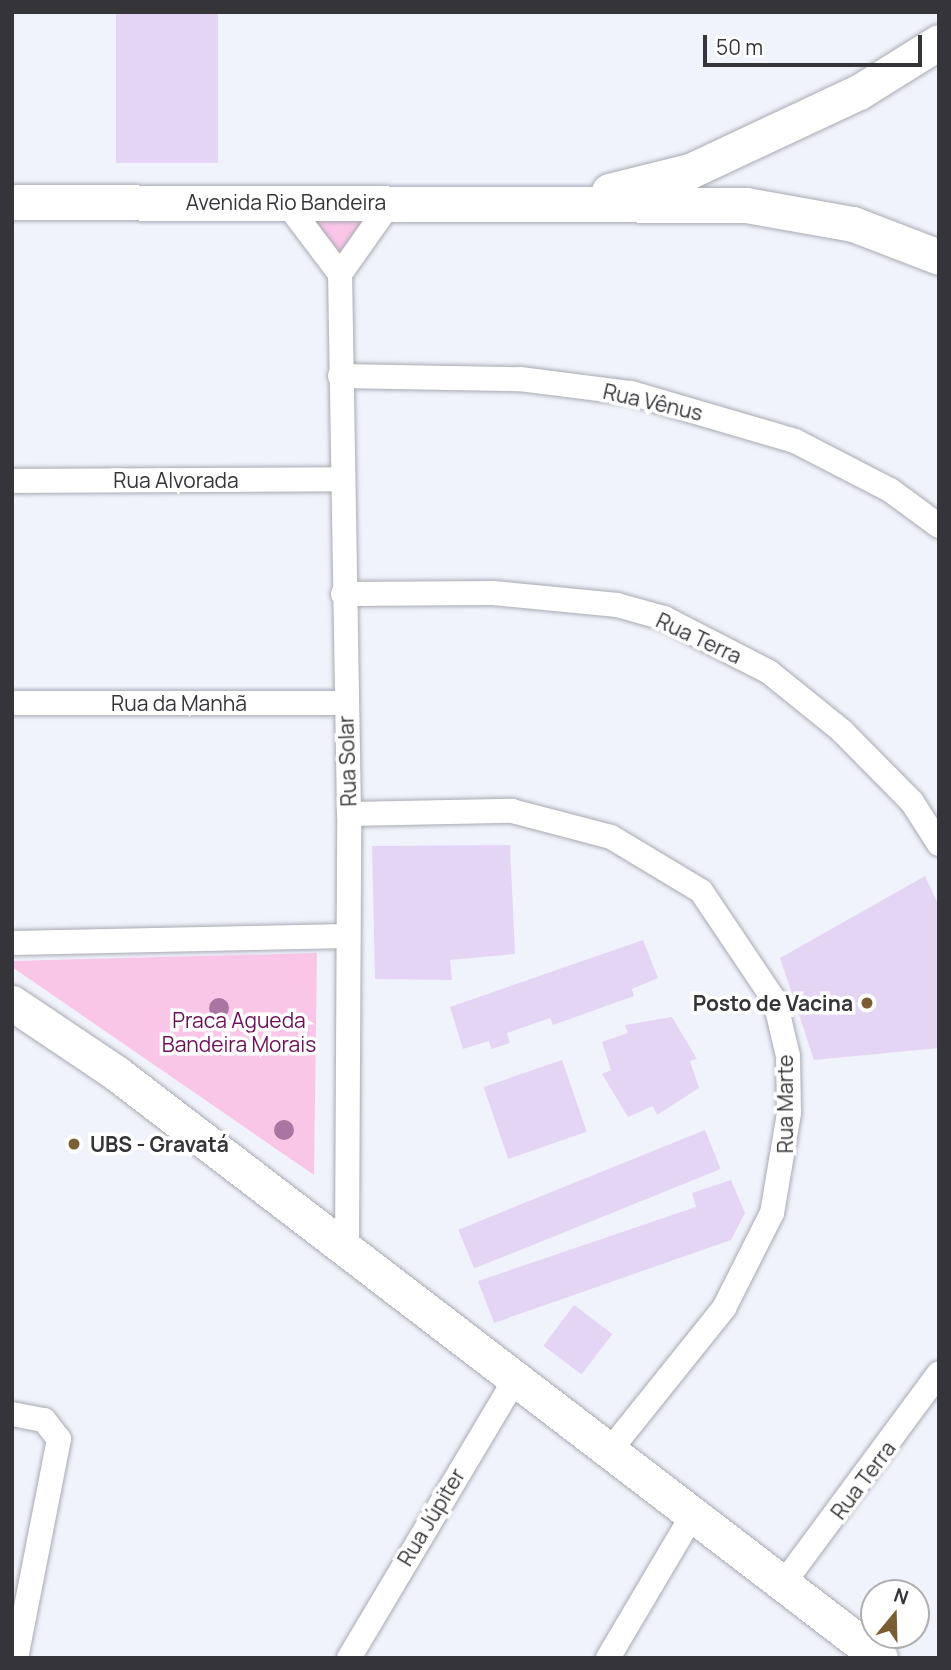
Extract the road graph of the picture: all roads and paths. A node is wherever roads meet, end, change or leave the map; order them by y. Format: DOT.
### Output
graph roads {
  1 [pos="939,42"];
  2 [pos="285,201"];
  3 [pos="12,202"];
  4 [pos="561,202"];
  5 [pos="390,203"];
  6 [pos="939,257"];
  7 [pos="340,274"];
  8 [pos="340,376"];
  9 [pos="341,479"];
  10 [pos="12,481"];
  11 [pos="939,526"];
  12 [pos="343,594"];
  13 [pos="12,703"];
  14 [pos="345,703"];
  15 [pos="349,814"];
  16 [pos="939,844"];
  17 [pos="348,936"];
  18 [pos="12,943"];
  19 [pos="12,1003"];
  20 [pos="347,1249"];
  21 [pos="939,1373"];
  22 [pos="516,1378"];
  23 [pos="12,1414"];
  24 [pos="611,1449"];
  25 [pos="693,1514"];
  26 [pos="783,1584"];
  27 [pos="17,1630"];
  28 [pos="870,1655"];
  29 [pos="16,1658"];
  30 [pos="349,1658"];
  31 [pos="608,1658"];
  1 -- 4 [label="street, Avenida Rio Bandeira"];
  2 -- 3 [label="street, Avenida Rio Bandeira"];
  2 -- 5 [label="street, Avenida Rio Bandeira"];
  2 -- 7 [label="street"];
  4 -- 5 [label="street, Avenida Rio Bandeira"];
  4 -- 6 [label="street, Avenida Rio Bandeira"];
  5 -- 7 [label="street"];
  7 -- 8 [label="street, Rua Solar"];
  8 -- 9 [label="street, Rua Solar"];
  8 -- 11 [label="street, Rua Vênus"];
  9 -- 10 [label="street, Rua Alvorada"];
  9 -- 12 [label="street, Rua Solar"];
  12 -- 14 [label="street, Rua Solar"];
  12 -- 16 [label="street, Rua Terra"];
  13 -- 14 [label="street, Rua da Manhã"];
  14 -- 15 [label="street, Rua Solar"];
  15 -- 17 [label="street, Rua Solar"];
  15 -- 24 [label="street, Rua Marte"];
  17 -- 18 [label="street"];
  17 -- 20 [label="street, Rua Solar"];
  19 -- 20 [label="street"];
  20 -- 22 [label="street"];
  21 -- 26 [label="street, Rua Terra"];
  22 -- 24 [label="street"];
  22 -- 30 [label="street, Rua Júpiter"];
  23 -- 27 [label="street"];
  24 -- 25 [label="street"];
  25 -- 26 [label="street"];
  25 -- 31 [label="street"];
  26 -- 28 [label="street"];
  27 -- 29 [label="street"];
}
